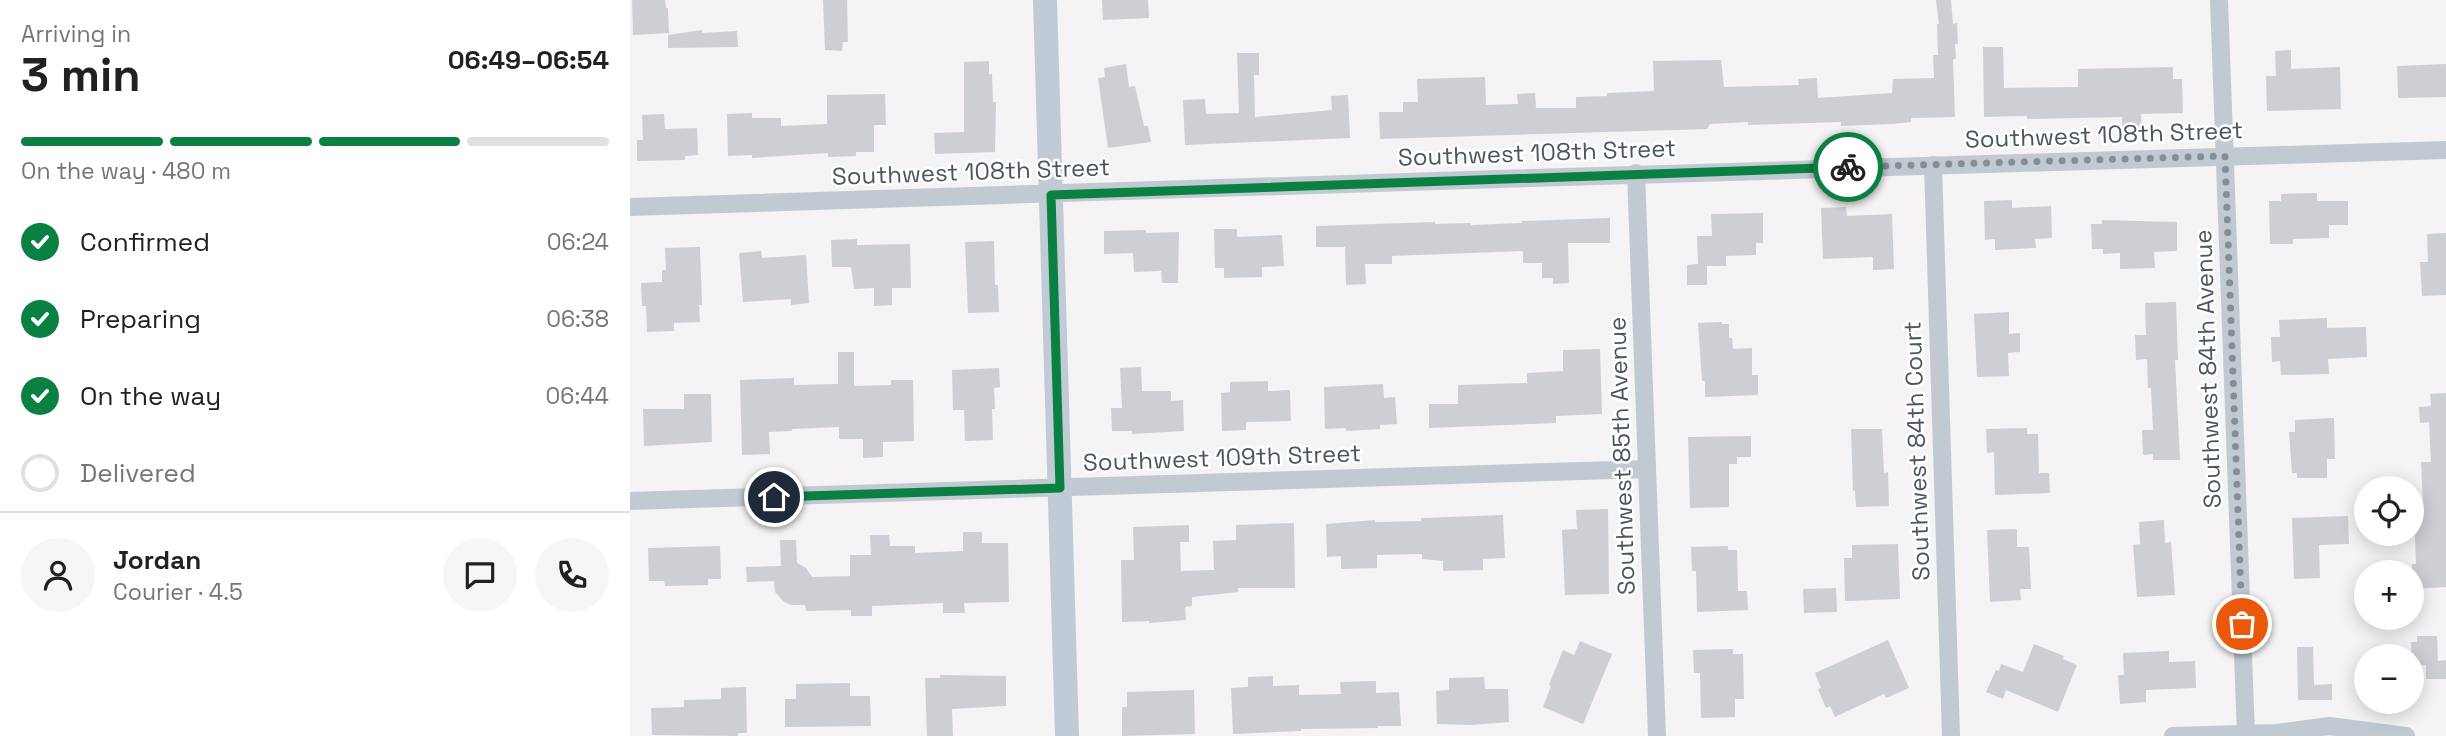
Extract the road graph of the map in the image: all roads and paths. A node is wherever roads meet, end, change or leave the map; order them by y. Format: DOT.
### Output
graph roads {
  1 [pos="1045,0"];
  2 [pos="2219,0"];
  3 [pos="2446,150"];
  4 [pos="2225,156"];
  5 [pos="1933,165"];
  6 [pos="1636,173"];
  7 [pos="1051,195"];
  8 [pos="630,206"];
  9 [pos="1647,469"];
  10 [pos="1060,488"];
  11 [pos="630,501"];
  12 [pos="2246,734"];
  13 [pos="2282,734"];
  14 [pos="1067,736"];
  15 [pos="1657,736"];
  16 [pos="1951,736"];
  17 [pos="2173,736"];
  18 [pos="2393,736"];
  19 [pos="2406,736"];
  1 -- 7 [label="main road"];
  2 -- 4 [label="street, Southwest 84th Avenue"];
  3 -- 4 [label="street, Southwest 108th Street"];
  4 -- 5 [label="street, Southwest 108th Street"];
  4 -- 12 [label="street, Southwest 84th Avenue"];
  5 -- 6 [label="street, Southwest 108th Street"];
  5 -- 16 [label="street, Southwest 84th Court"];
  6 -- 7 [label="street, Southwest 108th Street"];
  6 -- 9 [label="street, Southwest 85th Avenue"];
  7 -- 8 [label="street, Southwest 108th Street"];
  7 -- 10 [label="main road"];
  9 -- 10 [label="street, Southwest 109th Street"];
  9 -- 15 [label="street, Southwest 85th Avenue"];
  10 -- 11 [label="street, Southwest 109th Street"];
  10 -- 14 [label="main road"];
  12 -- 13 [label="street"];
  12 -- 17 [label="street"];
  13 -- 18 [label="street"];
  18 -- 19 [label="street"];
}
